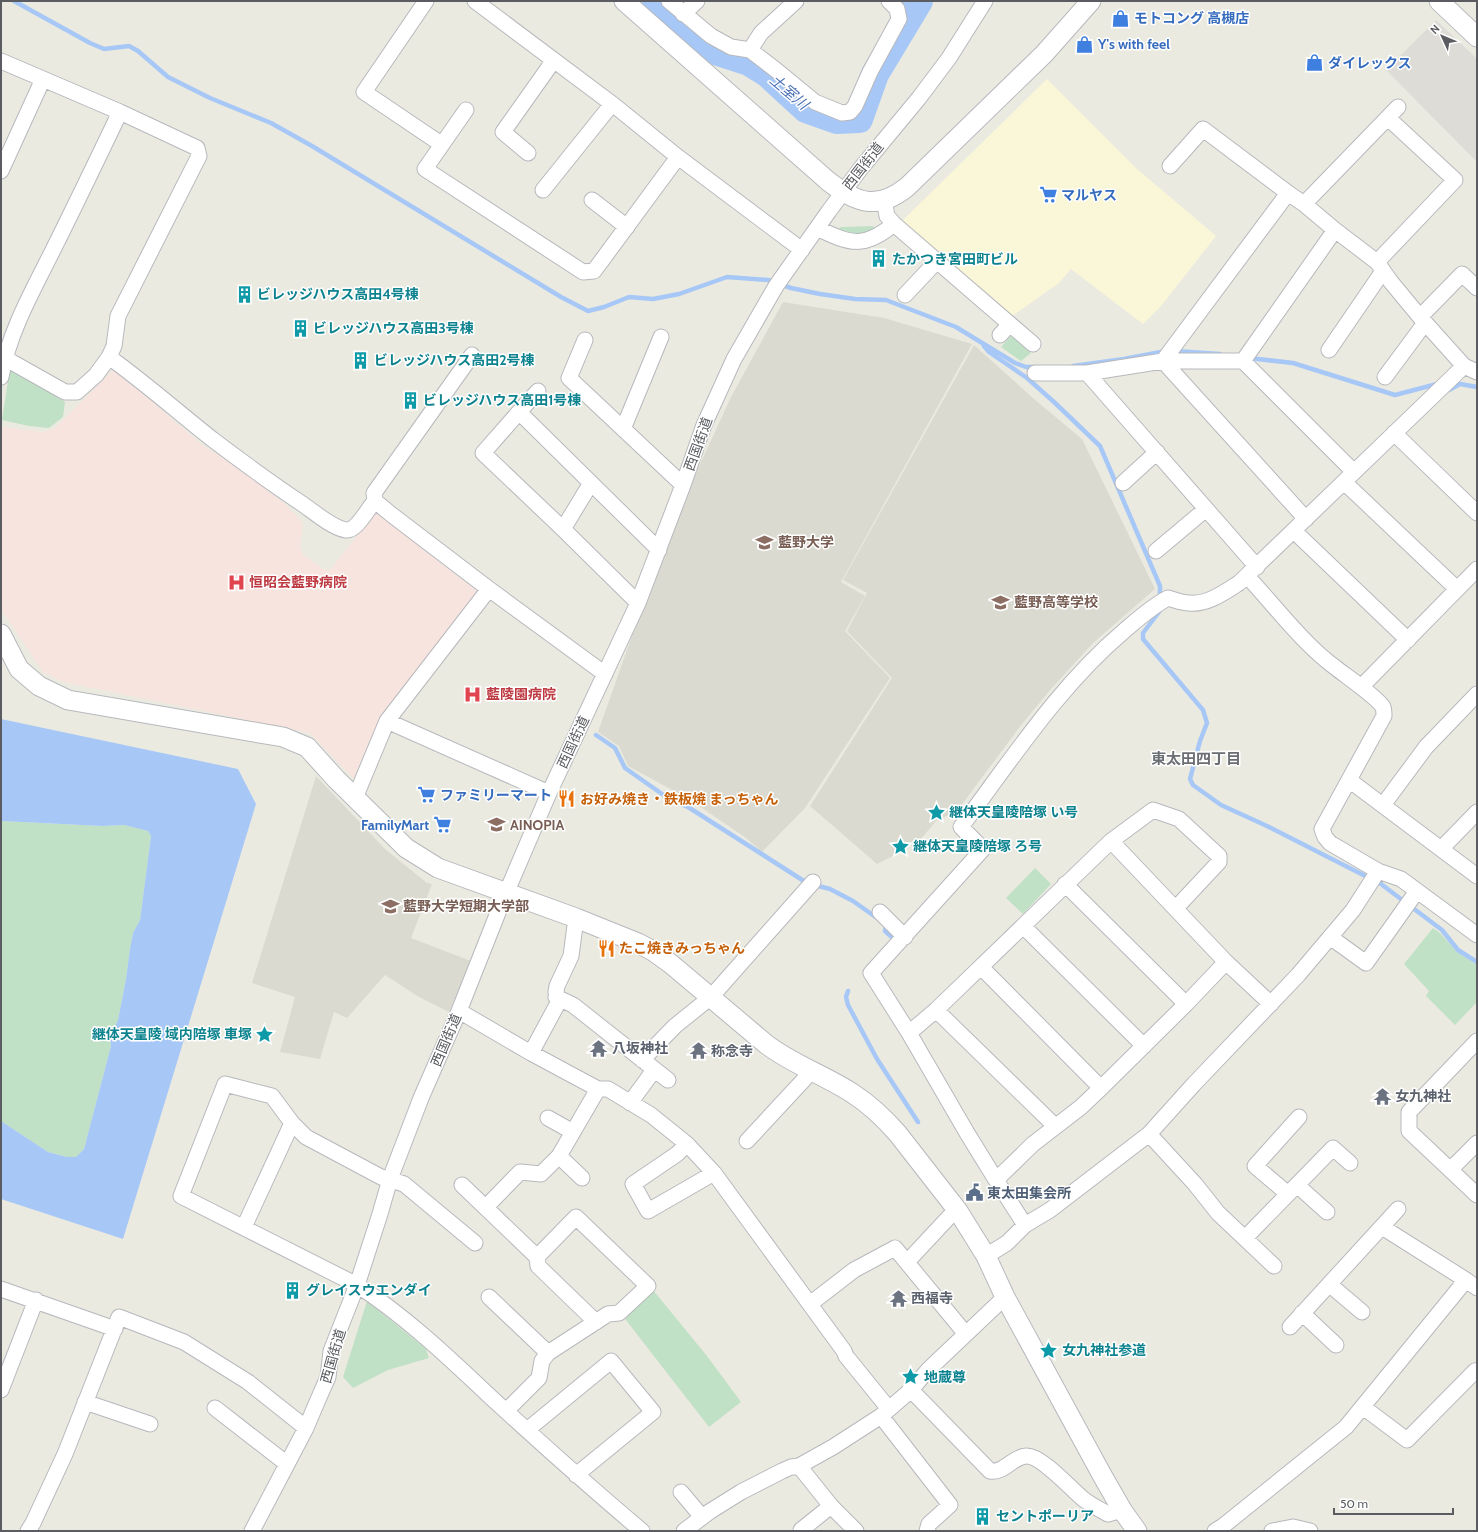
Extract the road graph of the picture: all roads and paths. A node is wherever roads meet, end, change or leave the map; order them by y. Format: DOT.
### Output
graph roads {
  1 [pos="426,1"];
  2 [pos="475,1"];
  3 [pos="624,1"];
  4 [pos="669,1"];
  5 [pos="696,1"];
  6 [pos="796,1"];
  7 [pos="889,1"];
  8 [pos="985,1"];
  9 [pos="1091,1"];
  10 [pos="1439,1"];
  11 [pos="683,14"];
  12 [pos="1477,37"];
  13 [pos="750,50"];
  14 [pos="554,60"];
  15 [pos="1,61"];
  16 [pos="43,79"];
  17 [pos="612,104"];
  18 [pos="1398,107"];
  19 [pos="466,110"];
  20 [pos="120,112"];
  21 [pos="1388,118"];
  22 [pos="441,144"];
  23 [pos="528,153"];
  24 [pos="678,158"];
  25 [pos="1170,166"];
  26 [pos="1,171"];
  27 [pos="542,190"];
  28 [pos="842,192"];
  29 [pos="1288,193"];
  30 [pos="592,200"];
  31 [pos="884,200"];
  32 [pos="1304,204"];
  33 [pos="894,224"];
  34 [pos="627,227"];
  35 [pos="817,228"];
  36 [pos="1335,230"];
  37 [pos="802,250"];
  38 [pos="937,261"];
  39 [pos="1380,267"];
  40 [pos="1477,288"];
  41 [pos="905,295"];
  42 [pos="1422,320"];
  43 [pos="662,337"];
  44 [pos="585,340"];
  45 [pos="1033,344"];
  46 [pos="1329,350"];
  47 [pos="472,355"];
  48 [pos="3,357"];
  49 [pos="109,358"];
  50 [pos="1163,361"];
  51 [pos="1243,361"];
  52 [pos="1470,369"];
  53 [pos="1035,373"];
  54 [pos="1087,373"];
  55 [pos="1,377"];
  56 [pos="1385,377"];
  57 [pos="538,391"];
  58 [pos="519,412"];
  59 [pos="623,429"];
  60 [pos="1394,433"];
  61 [pos="1156,452"];
  62 [pos="1349,477"];
  63 [pos="591,483"];
  64 [pos="1123,483"];
  65 [pos="683,485"];
  66 [pos="375,501"];
  67 [pos="1206,509"];
  68 [pos="1477,513"];
  69 [pos="1306,519"];
  70 [pos="563,529"];
  71 [pos="1294,531"];
  72 [pos="659,550"];
  73 [pos="1156,551"];
  74 [pos="1477,569"];
  75 [pos="1252,571"];
  76 [pos="489,589"];
  77 [pos="1457,589"];
  78 [pos="638,603"];
  79 [pos="1,634"];
  80 [pos="1408,640"];
  81 [pos="605,674"];
  82 [pos="1361,687"];
  83 [pos="1477,694"];
  84 [pos="387,722"];
  85 [pos="1349,780"];
  86 [pos="549,793"];
  87 [pos="355,798"];
  88 [pos="1383,805"];
  89 [pos="1477,812"];
  90 [pos="1111,842"];
  91 [pos="1441,849"];
  92 [pos="1378,871"];
  93 [pos="1477,876"];
  94 [pos="812,884"];
  95 [pos="1065,884"];
  96 [pos="1417,891"];
  97 [pos="507,894"];
  98 [pos="1176,908"];
  99 [pos="880,912"];
  100 [pos="576,918"];
  101 [pos="1022,926"];
  102 [pos="1477,935"];
  103 [pos="905,937"];
  104 [pos="1330,937"];
  105 [pos="1226,962"];
  106 [pos="981,967"];
  107 [pos="556,997"];
  108 [pos="711,998"];
  109 [pos="1186,1004"];
  110 [pos="1271,1004"];
  111 [pos="936,1010"];
  112 [pos="459,1011"];
  113 [pos="910,1033"];
  114 [pos="1477,1040"];
  115 [pos="1144,1046"];
  116 [pos="531,1053"];
  117 [pos="642,1060"];
  118 [pos="654,1070"];
  119 [pos="812,1071"];
  120 [pos="668,1080"];
  121 [pos="1101,1088"];
  122 [pos="598,1089"];
  123 [pos="630,1103"];
  124 [pos="1299,1117"];
  125 [pos="548,1118"];
  126 [pos="292,1123"];
  127 [pos="1055,1126"];
  128 [pos="573,1132"];
  129 [pos="1149,1134"];
  130 [pos="747,1141"];
  131 [pos="1477,1143"];
  132 [pos="687,1144"];
  133 [pos="559,1156"];
  134 [pos="1350,1163"];
  135 [pos="1451,1169"];
  136 [pos="714,1173"];
  137 [pos="582,1178"];
  138 [pos="390,1179"];
  139 [pos="996,1180"];
  140 [pos="462,1185"];
  141 [pos="1292,1190"];
  142 [pos="1477,1195"];
  143 [pos="486,1207"];
  144 [pos="1398,1209"];
  145 [pos="958,1211"];
  146 [pos="1327,1212"];
  147 [pos="1025,1225"];
  148 [pos="1382,1226"];
  149 [pos="244,1227"];
  150 [pos="1246,1238"];
  151 [pos="475,1243"];
  152 [pos="986,1256"];
  153 [pos="537,1257"];
  154 [pos="907,1262"];
  155 [pos="1274,1266"];
  156 [pos="1329,1284"];
  157 [pos="1472,1284"];
  158 [pos="357,1285"];
  159 [pos="1,1289"];
  160 [pos="1005,1296"];
  161 [pos="489,1297"];
  162 [pos="36,1300"];
  163 [pos="810,1304"];
  164 [pos="1362,1312"];
  165 [pos="1302,1313"];
  166 [pos="596,1322"];
  167 [pos="1290,1327"];
  168 [pos="115,1329"];
  169 [pos="966,1333"];
  170 [pos="1336,1345"];
  171 [pos="548,1352"];
  172 [pos="1477,1372"];
  173 [pos="1,1390"];
  174 [pos="911,1390"];
  175 [pos="85,1402"];
  176 [pos="1363,1407"];
  177 [pos="215,1408"];
  178 [pos="506,1411"];
  179 [pos="885,1413"];
  180 [pos="150,1424"];
  181 [pos="306,1428"];
  182 [pos="527,1430"];
  183 [pos="287,1464"];
  184 [pos="800,1466"];
  185 [pos="576,1475"];
  186 [pos="681,1492"];
  187 [pos="830,1506"];
  188 [pos="1122,1510"];
  189 [pos="702,1517"];
  190 [pos="1223,1529"];
  191 [pos="801,1530"];
  192 [pos="28,1531"];
  193 [pos="252,1531"];
  194 [pos="642,1531"];
  195 [pos="684,1531"];
  196 [pos="856,1531"];
  197 [pos="927,1531"];
  198 [pos="1137,1531"];
  199 [pos="1272,1531"];
  200 [pos="1310,1531"];
  1 -- 22 [label="street"];
  2 -- 14 [label="street"];
  3 -- 28 [label="street"];
  4 -- 11 [label="street"];
  5 -- 11 [label="street"];
  6 -- 13 [label="street"];
  7 -- 13 [label="street"];
  8 -- 28 [label="street, 西国街道"];
  9 -- 31 [label="street"];
  10 -- 12 [label="street"];
  11 -- 13 [label="street"];
  14 -- 17 [label="street"];
  14 -- 23 [label="street"];
  15 -- 16 [label="street"];
  16 -- 20 [label="street"];
  16 -- 26 [label="street"];
  17 -- 24 [label="street"];
  17 -- 27 [label="street"];
  18 -- 21 [label="street"];
  19 -- 22 [label="street"];
  20 -- 48 [label="street"];
  20 -- 49 [label="street"];
  21 -- 32 [label="street"];
  21 -- 39 [label="street"];
  22 -- 34 [label="street"];
  24 -- 34 [label="street"];
  24 -- 37 [label="street"];
  25 -- 29 [label="street"];
  28 -- 31 [label="street"];
  28 -- 35 [label="street, 西国街道"];
  29 -- 32 [label="street"];
  29 -- 50 [label="street"];
  30 -- 34 [label="street"];
  31 -- 33 [label="street"];
  32 -- 36 [label="street"];
  33 -- 35 [label="street"];
  33 -- 38 [label="street"];
  35 -- 37 [label="street, 西国街道"];
  36 -- 39 [label="street"];
  36 -- 51 [label="street"];
  37 -- 65 [label="street, 西国街道"];
  38 -- 41 [label="street"];
  38 -- 45 [label="street"];
  39 -- 42 [label="street"];
  39 -- 46 [label="street"];
  40 -- 42 [label="street"];
  42 -- 52 [label="street"];
  42 -- 56 [label="street"];
  43 -- 59 [label="street"];
  44 -- 59 [label="street"];
  47 -- 66 [label="street"];
  48 -- 49 [label="street"];
  48 -- 55 [label="street"];
  49 -- 66 [label="street"];
  50 -- 51 [label="street"];
  50 -- 54 [label="street"];
  50 -- 69 [label="street"];
  51 -- 62 [label="street"];
  52 -- 60 [label="street"];
  53 -- 54 [label="street"];
  54 -- 61 [label="street"];
  57 -- 58 [label="street"];
  58 -- 63 [label="street"];
  58 -- 70 [label="street"];
  59 -- 65 [label="street"];
  60 -- 62 [label="street"];
  60 -- 68 [label="street"];
  61 -- 64 [label="street"];
  61 -- 67 [label="street"];
  62 -- 69 [label="street"];
  62 -- 77 [label="street"];
  63 -- 70 [label="street"];
  63 -- 72 [label="street"];
  65 -- 72 [label="street, 西国街道"];
  66 -- 76 [label="street"];
  67 -- 73 [label="street"];
  67 -- 75 [label="street"];
  69 -- 71 [label="street"];
  70 -- 78 [label="street"];
  71 -- 75 [label="street"];
  71 -- 80 [label="street"];
  72 -- 78 [label="street, 西国街道"];
  74 -- 77 [label="street"];
  75 -- 82 [label="street"];
  75 -- 103 [label="street"];
  76 -- 81 [label="street"];
  76 -- 84 [label="street"];
  77 -- 80 [label="street"];
  78 -- 81 [label="street, 西国街道"];
  79 -- 87 [label="street"];
  80 -- 82 [label="street"];
  81 -- 86 [label="street, 西国街道"];
  82 -- 85 [label="street"];
  83 -- 88 [label="street"];
  84 -- 86 [label="street"];
  84 -- 87 [label="street"];
  85 -- 88 [label="street"];
  85 -- 92 [label="street"];
  86 -- 97 [label="street, 西国街道"];
  87 -- 97 [label="street"];
  88 -- 91 [label="street"];
  89 -- 91 [label="street"];
  90 -- 95 [label="street"];
  90 -- 98 [label="street"];
  90 -- 98 [label="street"];
  91 -- 93 [label="street"];
  92 -- 96 [label="street"];
  92 -- 104 [label="street"];
  94 -- 108 [label="street"];
  95 -- 101 [label="street"];
  95 -- 109 [label="street"];
  96 -- 102 [label="street"];
  96 -- 104 [label="street"];
  97 -- 100 [label="street"];
  97 -- 112 [label="street, 西国街道"];
  98 -- 105 [label="street"];
  99 -- 103 [label="street"];
  100 -- 107 [label="street"];
  100 -- 108 [label="street"];
  101 -- 106 [label="street"];
  101 -- 115 [label="street"];
  103 -- 113 [label="street"];
  104 -- 110 [label="street"];
  105 -- 109 [label="street"];
  105 -- 110 [label="street"];
  106 -- 111 [label="street"];
  106 -- 121 [label="street"];
  107 -- 116 [label="street"];
  107 -- 117 [label="street"];
  108 -- 117 [label="street"];
  108 -- 119 [label="street"];
  109 -- 115 [label="street"];
  110 -- 129 [label="street"];
  111 -- 113 [label="street"];
  111 -- 127 [label="street"];
  112 -- 116 [label="street"];
  112 -- 138 [label="street, 西国街道"];
  113 -- 139 [label="street"];
  114 -- 135 [label="street"];
  115 -- 121 [label="street"];
  116 -- 122 [label="street"];
  117 -- 118 [label="street"];
  118 -- 120 [label="street"];
  118 -- 123 [label="street"];
  119 -- 130 [label="street"];
  119 -- 145 [label="street"];
  121 -- 127 [label="street"];
  122 -- 123 [label="street"];
  122 -- 128 [label="street"];
  123 -- 132 [label="street"];
  124 -- 141 [label="street"];
  125 -- 128 [label="street"];
  126 -- 138 [label="street"];
  126 -- 149 [label="street"];
  126 -- 149 [label="street"];
  127 -- 139 [label="street"];
  128 -- 133 [label="street"];
  129 -- 147 [label="street"];
  129 -- 150 [label="street"];
  131 -- 135 [label="street"];
  132 -- 136 [label="street"];
  132 -- 136 [label="street"];
  133 -- 137 [label="street"];
  133 -- 143 [label="street"];
  134 -- 141 [label="street"];
  135 -- 142 [label="street"];
  136 -- 163 [label="street"];
  138 -- 151 [label="street"];
  138 -- 158 [label="street, 西国街道"];
  139 -- 147 [label="street"];
  140 -- 143 [label="street"];
  141 -- 146 [label="street"];
  141 -- 150 [label="street"];
  143 -- 153 [label="street"];
  144 -- 148 [label="street"];
  145 -- 152 [label="street"];
  145 -- 154 [label="street"];
  147 -- 152 [label="street"];
  148 -- 156 [label="street"];
  148 -- 157 [label="street"];
  149 -- 158 [label="street"];
  150 -- 155 [label="street"];
  152 -- 160 [label="street"];
  153 -- 166 [label="street"];
  153 -- 166 [label="street"];
  154 -- 163 [label="street"];
  154 -- 169 [label="street"];
  156 -- 164 [label="street"];
  156 -- 165 [label="street"];
  157 -- 176 [label="street"];
  158 -- 178 [label="street"];
  158 -- 181 [label="street, 西国街道"];
  159 -- 162 [label="street"];
  160 -- 169 [label="street"];
  160 -- 188 [label="street"];
  161 -- 171 [label="street"];
  162 -- 168 [label="street"];
  162 -- 173 [label="street"];
  163 -- 179 [label="street"];
  165 -- 167 [label="street"];
  165 -- 170 [label="street"];
  166 -- 171 [label="street"];
  168 -- 175 [label="street"];
  168 -- 181 [label="street"];
  169 -- 174 [label="street"];
  171 -- 178 [label="street"];
  172 -- 176 [label="street"];
  174 -- 179 [label="street"];
  174 -- 188 [label="street"];
  175 -- 180 [label="street"];
  175 -- 192 [label="street"];
  176 -- 190 [label="street"];
  177 -- 183 [label="street"];
  178 -- 182 [label="street"];
  179 -- 184 [label="street"];
  179 -- 197 [label="street"];
  181 -- 183 [label="street, 西国街道"];
  182 -- 185 [label="street"];
  182 -- 185 [label="street"];
  183 -- 193 [label="street, 西国街道"];
  184 -- 187 [label="street"];
  184 -- 189 [label="street"];
  185 -- 194 [label="street"];
  186 -- 189 [label="street"];
  187 -- 191 [label="street"];
  187 -- 196 [label="street"];
  188 -- 198 [label="street"];
  189 -- 195 [label="street"];
  199 -- 200 [label="street"];
}
